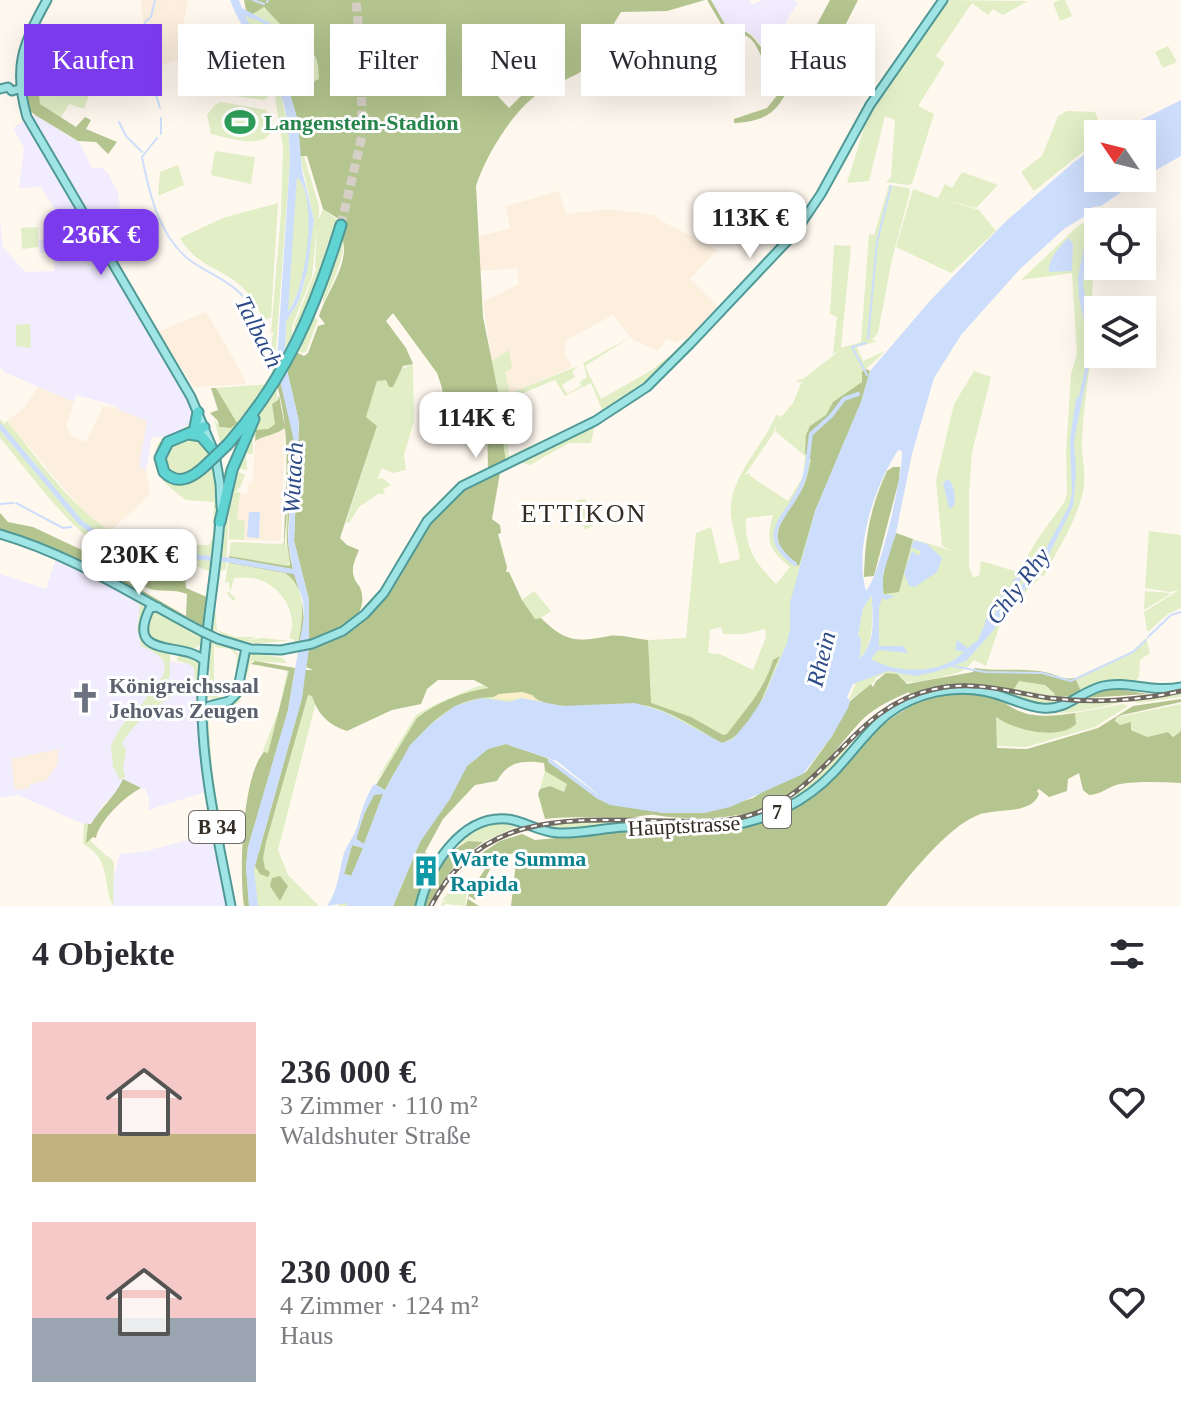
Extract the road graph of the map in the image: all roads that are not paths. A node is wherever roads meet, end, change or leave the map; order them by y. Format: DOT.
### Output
graph roads {
  1 [pos="47,0"];
  2 [pos="943,0"];
  3 [pos="18,80"];
  4 [pos="4,88"];
  5 [pos="19,89"];
  6 [pos="341,225"];
  7 [pos="269,391"];
  8 [pos="198,412"];
  9 [pos="201,426"];
  10 [pos="186,434"];
  11 [pos="214,452"];
  12 [pos="220,522"];
  13 [pos="0,534"];
  14 [pos="140,596"];
  15 [pos="158,607"];
  16 [pos="147,617"];
  17 [pos="206,639"];
  18 [pos="191,652"];
  19 [pos="245,652"];
  20 [pos="204,661"];
  21 [pos="1181,687"];
  22 [pos="202,692"];
  23 [pos="218,702"];
  24 [pos="204,728"];
  25 [pos="231,906"];
  26 [pos="420,906"];
  1 -- 3 [label="main road"];
  2 -- 19 [label="main road"];
  3 -- 4 [label="main road"];
  3 -- 5 [label="main road"];
  4 -- 5 [label="main road"];
  5 -- 8 [label="main road"];
  6 -- 7 [label="highway"];
  7 -- 10 [label="highway, bridge"];
  7 -- 12 [label="highway"];
  8 -- 9 [label="highway"];
  9 -- 10 [label="highway"];
  9 -- 11 [label="main road"];
  10 -- 11 [label="highway"];
  11 -- 12 [label="main road, B 34"];
  12 -- 17 [label="main road, B 34"];
  13 -- 14 [label="main road"];
  14 -- 15 [label="main road"];
  14 -- 16 [label="main road"];
  15 -- 16 [label="main road"];
  15 -- 19 [label="main road, bridge"];
  16 -- 18 [label="main road"];
  17 -- 18 [label="main road"];
  17 -- 20 [label="main road, B 34"];
  18 -- 20 [label="main road"];
  19 -- 23 [label="main road"];
  20 -- 22 [label="main road, B 34"];
  21 -- 26 [label="main road, Hauptstrasse / 7"];
  22 -- 23 [label="main road"];
  22 -- 24 [label="main road, B 34"];
  23 -- 24 [label="main road"];
  24 -- 25 [label="main road, B 34"];
}
